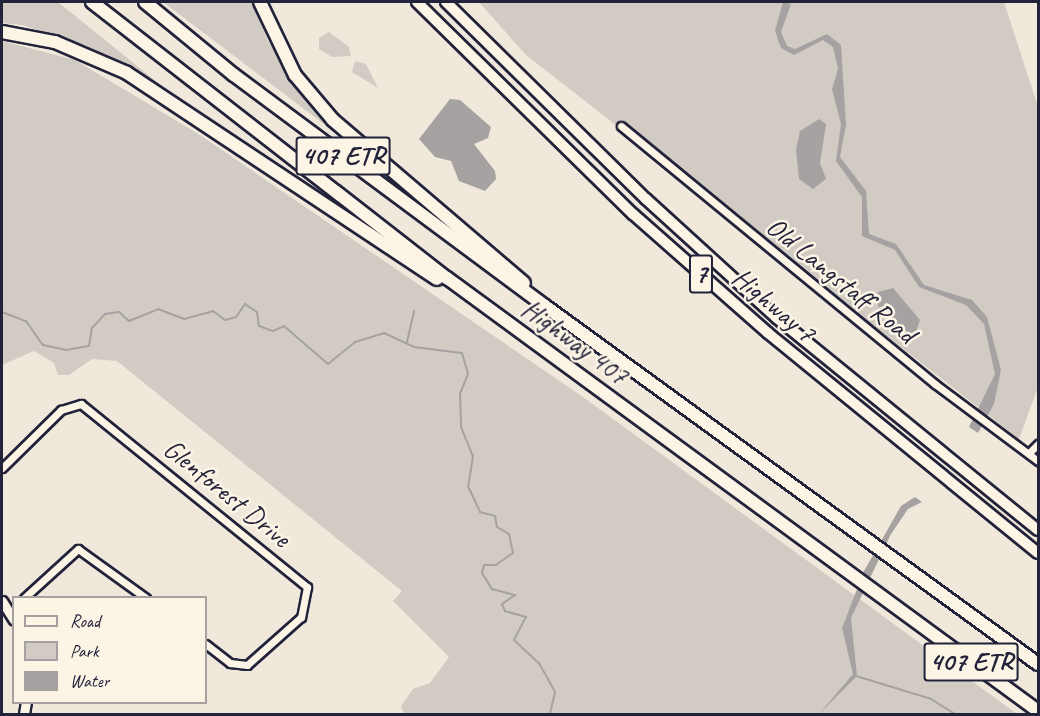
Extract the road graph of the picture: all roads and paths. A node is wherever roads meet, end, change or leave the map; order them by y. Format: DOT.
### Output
graph roads {
  1 [pos="92,2"];
  2 [pos="145,2"];
  3 [pos="260,2"];
  4 [pos="417,2"];
  5 [pos="446,2"];
  6 [pos="2,32"];
  7 [pos="621,126"];
  8 [pos="545,306"];
  9 [pos="495,314"];
  10 [pos="1038,444"];
  11 [pos="1029,453"];
  12 [pos="1038,461"];
  13 [pos="2,468"];
  14 [pos="1038,530"];
  15 [pos="1038,553"];
  16 [pos="25,596"];
  17 [pos="145,596"];
  18 [pos="2,601"];
  19 [pos="11,608"];
  20 [pos="207,646"];
  21 [pos="1038,664"];
  22 [pos="1038,711"];
  1 -- 9 [label="highway, Highway 407 / 407 ETR"];
  2 -- 8 [label="highway, Highway 407 / 407 ETR"];
  3 -- 8 [label="highway"];
  4 -- 15 [label="main road, Highway 7 / 7"];
  5 -- 14 [label="main road, Highway 7 / 7"];
  6 -- 9 [label="highway"];
  7 -- 11 [label="street, Old Langstaff Road"];
  8 -- 21 [label="highway, Highway 407 / 407 ETR"];
  9 -- 22 [label="highway, Highway 407 / 407 ETR"];
  10 -- 11 [label="street"];
  11 -- 12 [label="street, Old Langstaff Road"];
  13 -- 20 [label="street, Glenforest Drive"];
  16 -- 17 [label="street"];
  18 -- 19 [label="street"];
}
